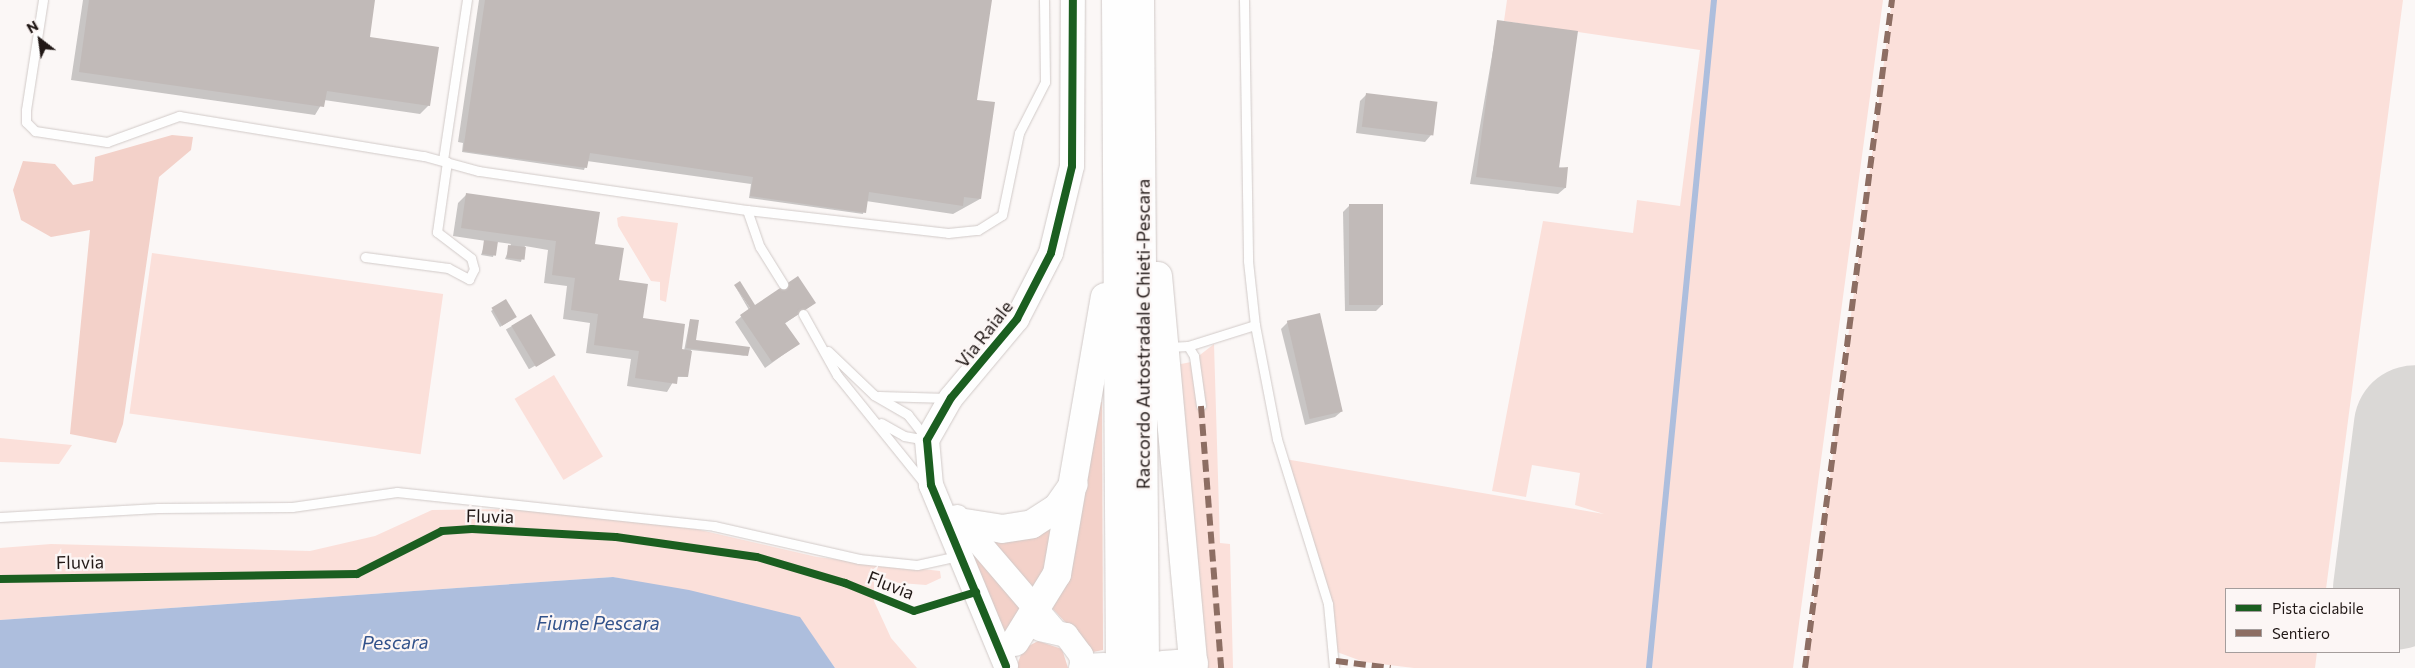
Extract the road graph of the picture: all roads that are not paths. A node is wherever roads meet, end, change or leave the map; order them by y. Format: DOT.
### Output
graph roads {
  1 [pos="43,0"];
  2 [pos="467,0"];
  3 [pos="1044,0"];
  4 [pos="1073,0"];
  5 [pos="1116,0"];
  6 [pos="1140,0"];
  7 [pos="1244,0"];
  8 [pos="1141,102"];
  9 [pos="445,161"];
  10 [pos="747,210"];
  11 [pos="365,257"];
  12 [pos="1117,276"];
  13 [pos="783,284"];
  14 [pos="803,314"];
  15 [pos="1255,325"];
  16 [pos="821,344"];
  17 [pos="1176,346"];
  18 [pos="874,395"];
  19 [pos="951,398"];
  20 [pos="1201,406"];
  21 [pos="876,421"];
  22 [pos="927,440"];
  23 [pos="1074,483"];
  24 [pos="954,515"];
  25 [pos="0,517"];
  26 [pos="961,556"];
  27 [pos="1046,620"];
  28 [pos="1009,659"];
  29 [pos="1154,666"];
  30 [pos="1194,666"];
  31 [pos="1097,668"];
  32 [pos="1334,668"];
  1 -- 9 [label="lane"];
  2 -- 9 [label="lane"];
  3 -- 10 [label="lane"];
  4 -- 19 [label="street, Via Raiale"];
  5 -- 12 [label="highway, Raccordo Autostradale Chieti-Pescara"];
  6 -- 8 [label="highway, Raccordo Autostradale Chieti-Pescara"];
  7 -- 15 [label="lane"];
  8 -- 17 [label="highway"];
  8 -- 29 [label="highway, Raccordo Autostradale Chieti-Pescara"];
  9 -- 10 [label="lane"];
  9 -- 11 [label="lane"];
  10 -- 13 [label="lane"];
  12 -- 23 [label="highway"];
  12 -- 31 [label="highway, Raccordo Autostradale Chieti-Pescara"];
  14 -- 16 [label="lane"];
  15 -- 17 [label="lane"];
  15 -- 32 [label="lane"];
  16 -- 18 [label="lane"];
  16 -- 21 [label="lane"];
  17 -- 20 [label="lane"];
  17 -- 30 [label="highway"];
  18 -- 19 [label="lane"];
  18 -- 22 [label="lane"];
  19 -- 22 [label="street, Via Raiale"];
  21 -- 22 [label="lane"];
  21 -- 24 [label="lane"];
  22 -- 24 [label="street"];
  23 -- 24 [label="highway"];
  23 -- 27 [label="highway"];
  24 -- 26 [label="street"];
  24 -- 27 [label="street"];
  25 -- 26 [label="lane"];
  26 -- 28 [label="street"];
  27 -- 28 [label="highway"];
  27 -- 31 [label="street"];
  29 -- 30 [label="highway"];
}
